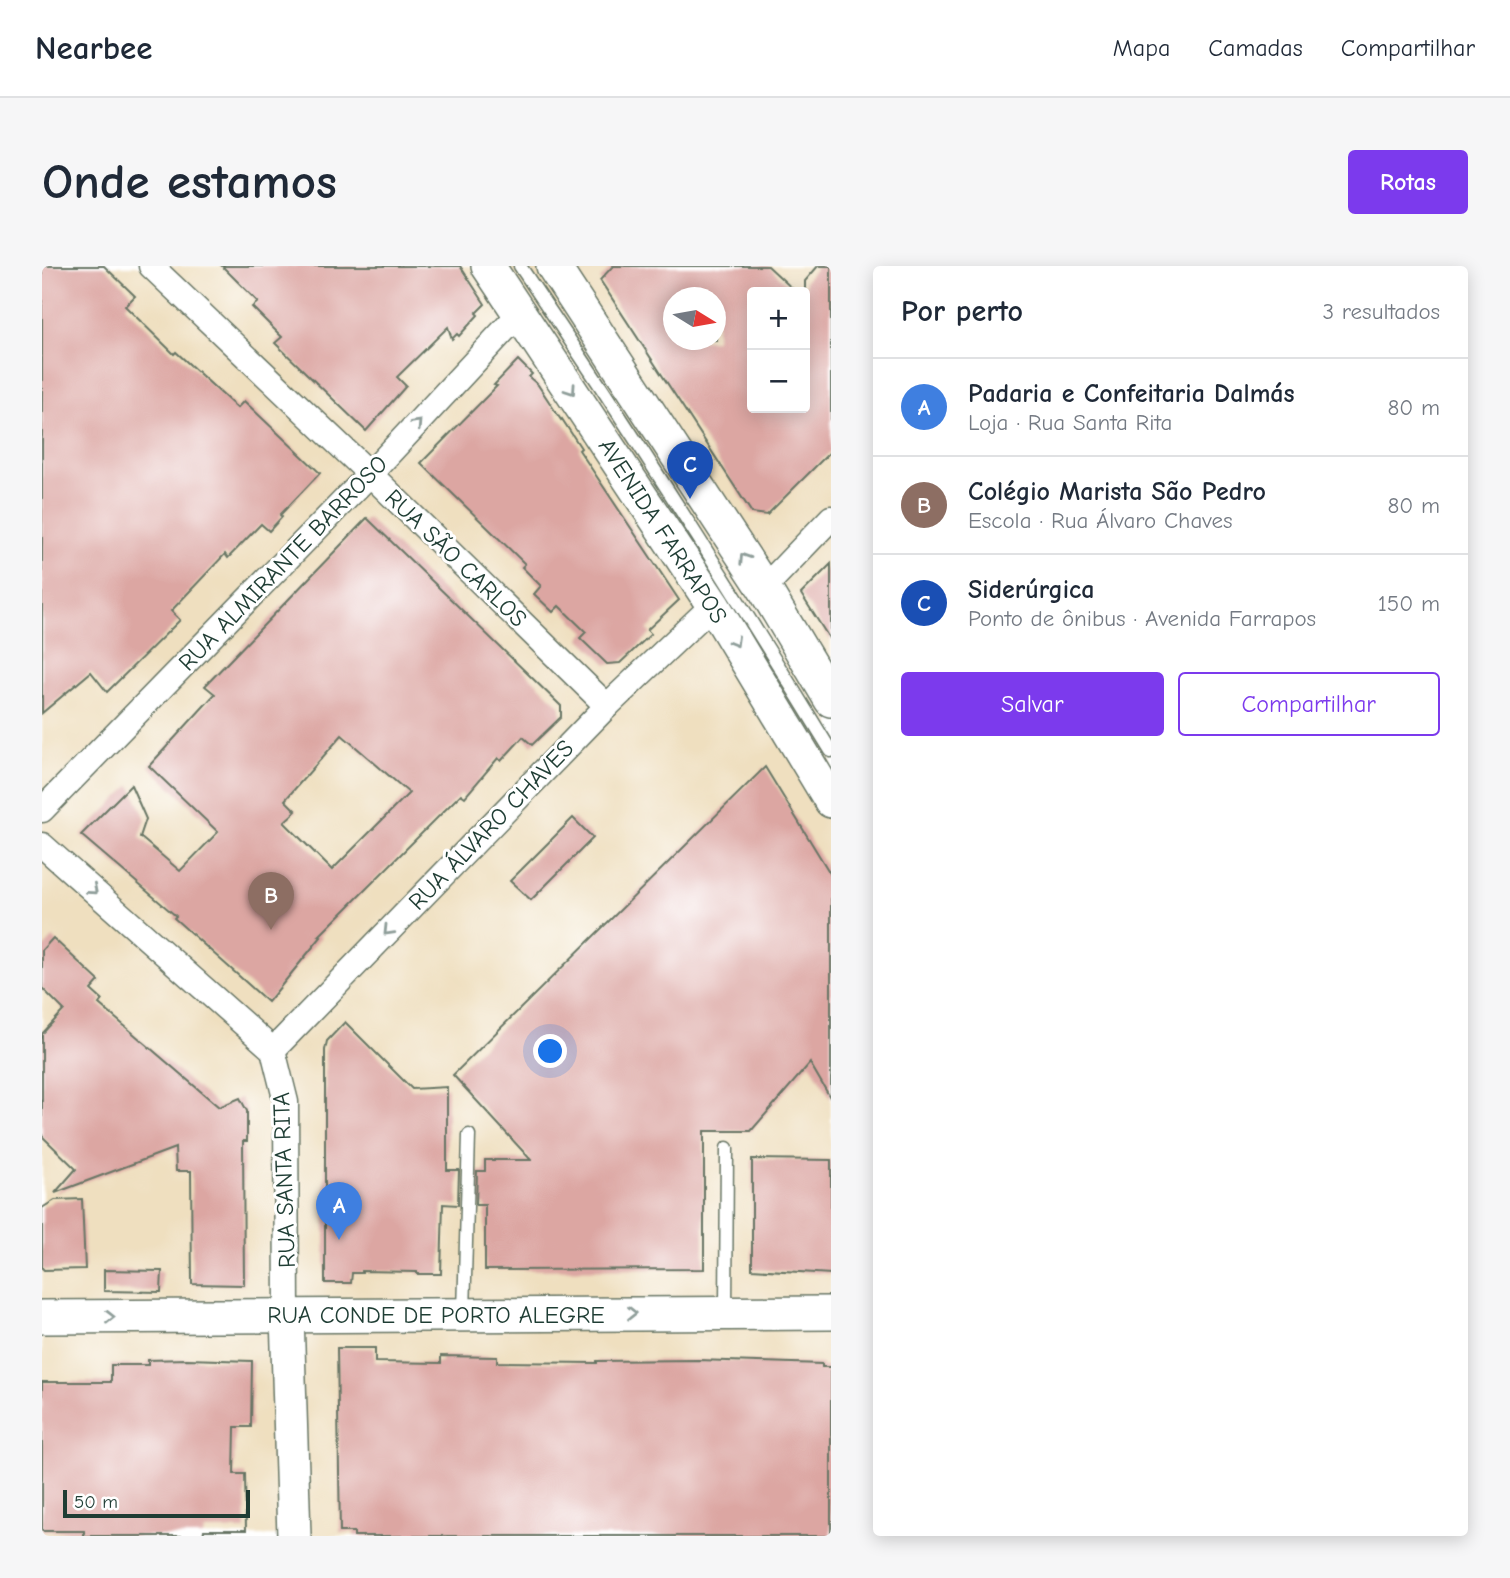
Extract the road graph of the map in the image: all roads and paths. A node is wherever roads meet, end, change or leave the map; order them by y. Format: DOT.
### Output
graph roads {
  1 [pos="152,266"];
  2 [pos="488,266"];
  3 [pos="520,266"];
  4 [pos="561,269"];
  5 [pos="520,313"];
  6 [pos="591,371"];
  7 [pos="370,474"];
  8 [pos="831,518"];
  9 [pos="764,588"];
  10 [pos="713,605"];
  11 [pos="831,699"];
  12 [pos="607,706"];
  13 [pos="831,751"];
  14 [pos="831,801"];
  15 [pos="42,810"];
  16 [pos="42,845"];
  17 [pos="273,1049"];
  18 [pos="469,1135"];
  19 [pos="727,1148"];
  20 [pos="726,1313"];
  21 [pos="831,1313"];
  22 [pos="464,1314"];
  23 [pos="287,1315"];
  24 [pos="42,1317"];
  25 [pos="293,1536"];
  1 -- 7 [label="street, RUA SÃO CARLOS"];
  2 -- 5 [label="main road, AVENIDA FARRAPOS"];
  3 -- 6 [label="lane"];
  4 -- 6 [label="lane"];
  9 -- 4 [label="main road, one-way"];
  5 -- 6 [label="lane"];
  7 -- 5 [label="street, RUA ALMIRANTE BARROSO, one-way"];
  5 -- 10 [label="main road, AVENIDA FARRAPOS, one-way"];
  6 -- 13 [label="lane"];
  7 -- 12 [label="street, RUA SÃO CARLOS"];
  7 -- 15 [label="street, RUA ALMIRANTE BARROSO"];
  8 -- 9 [label="street"];
  9 -- 11 [label="main road"];
  10 -- 12 [label="street, RUA ÁLVARO CHAVES"];
  10 -- 14 [label="main road, AVENIDA FARRAPOS, one-way"];
  12 -- 17 [label="street, RUA ÁLVARO CHAVES, one-way"];
  16 -- 17 [label="street, one-way"];
  17 -- 23 [label="street, RUA SANTA RITA"];
  18 -- 22 [label="lane"];
  19 -- 20 [label="lane"];
  20 -- 21 [label="main road, RUA CONDE DE PORTO ALEGRE"];
  22 -- 20 [label="main road, RUA CONDE DE PORTO ALEGRE, one-way"];
  22 -- 23 [label="main road, RUA CONDE DE PORTO ALEGRE"];
  24 -- 23 [label="main road, RUA CONDE DE PORTO ALEGRE, one-way"];
  23 -- 25 [label="main road, RUA SANTA RITA"];
}
